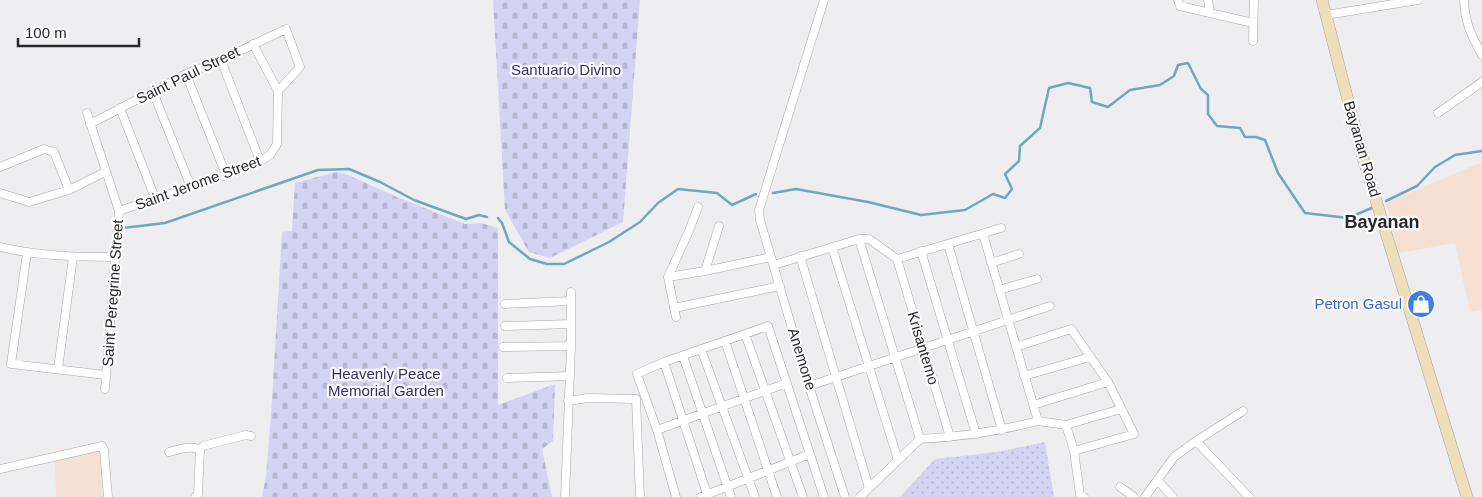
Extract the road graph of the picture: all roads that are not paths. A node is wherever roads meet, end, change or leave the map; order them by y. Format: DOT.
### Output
graph roads {
  1 [pos="824,0"];
  2 [pos="1178,0"];
  3 [pos="1208,0"];
  4 [pos="1254,0"];
  5 [pos="1322,0"];
  6 [pos="1418,0"];
  7 [pos="1464,0"];
  8 [pos="1210,13"];
  9 [pos="1326,15"];
  10 [pos="1253,23"];
  11 [pos="1253,41"];
  12 [pos="253,44"];
  13 [pos="1482,55"];
  14 [pos="221,60"];
  15 [pos="186,74"];
  16 [pos="1482,82"];
  17 [pos="278,91"];
  18 [pos="153,92"];
  19 [pos="120,108"];
  20 [pos="1438,112"];
  21 [pos="87,113"];
  22 [pos="90,124"];
  23 [pos="260,161"];
  24 [pos="0,167"];
  25 [pos="105,172"];
  26 [pos="226,175"];
  27 [pos="192,187"];
  28 [pos="69,190"];
  29 [pos="0,193"];
  30 [pos="155,198"];
  31 [pos="698,206"];
  32 [pos="119,212"];
  33 [pos="719,226"];
  34 [pos="1001,228"];
  35 [pos="982,234"];
  36 [pos="859,239"];
  37 [pos="948,244"];
  38 [pos="0,247"];
  39 [pos="832,247"];
  40 [pos="921,251"];
  41 [pos="27,253"];
  42 [pos="1018,254"];
  43 [pos="800,256"];
  44 [pos="73,257"];
  45 [pos="116,257"];
  46 [pos="771,257"];
  47 [pos="897,259"];
  48 [pos="991,263"];
  49 [pos="774,265"];
  50 [pos="705,271"];
  51 [pos="668,277"];
  52 [pos="1037,279"];
  53 [pos="780,286"];
  54 [pos="999,290"];
  55 [pos="571,292"];
  56 [pos="571,301"];
  57 [pos="505,304"];
  58 [pos="1050,306"];
  59 [pos="674,308"];
  60 [pos="676,317"];
  61 [pos="1008,320"];
  62 [pos="571,324"];
  63 [pos="505,326"];
  64 [pos="974,333"];
  65 [pos="746,334"];
  66 [pos="948,340"];
  67 [pos="725,341"];
  68 [pos="571,346"];
  69 [pos="503,347"];
  70 [pos="1016,347"];
  71 [pos="923,348"];
  72 [pos="701,349"];
  73 [pos="683,356"];
  74 [pos="1090,357"];
  75 [pos="896,358"];
  76 [pos="664,362"];
  77 [pos="869,367"];
  78 [pos="58,369"];
  79 [pos="106,375"];
  80 [pos="570,376"];
  81 [pos="1024,376"];
  82 [pos="836,377"];
  83 [pos="507,378"];
  84 [pos="1108,382"];
  85 [pos="787,383"];
  86 [pos="809,386"];
  87 [pos="105,389"];
  88 [pos="766,391"];
  89 [pos="745,398"];
  90 [pos="568,400"];
  91 [pos="1033,405"];
  92 [pos="723,407"];
  93 [pos="1121,409"];
  94 [pos="1243,411"];
  95 [pos="703,415"];
  96 [pos="683,421"];
  97 [pos="1038,421"];
  98 [pos="1066,425"];
  99 [pos="657,430"];
  100 [pos="1002,430"];
  101 [pos="976,434"];
  102 [pos="252,436"];
  103 [pos="950,437"];
  104 [pos="920,439"];
  105 [pos="1196,441"];
  106 [pos="200,449"];
  107 [pos="1074,451"];
  108 [pos="169,452"];
  109 [pos="810,454"];
  110 [pos="898,460"];
  111 [pos="790,461"];
  112 [pos="0,469"];
  113 [pos="768,471"];
  114 [pos="748,478"];
  115 [pos="1156,480"];
  116 [pos="727,486"];
  117 [pos="1120,487"];
  118 [pos="869,488"];
  119 [pos="706,496"];
  120 [pos="108,497"];
  121 [pos="195,497"];
  122 [pos="565,497"];
  123 [pos="640,497"];
  124 [pos="676,497"];
  125 [pos="731,497"];
  126 [pos="755,497"];
  127 [pos="777,497"];
  128 [pos="803,497"];
  129 [pos="824,497"];
  130 [pos="845,497"];
  131 [pos="860,497"];
  132 [pos="1084,497"];
  133 [pos="1134,497"];
  134 [pos="1145,497"];
  135 [pos="1173,497"];
  136 [pos="1249,497"];
  137 [pos="1467,497"];
  1 -- 46 [label="street, Anemone"];
  2 -- 8 [label="street"];
  3 -- 8 [label="street"];
  4 -- 10 [label="street"];
  5 -- 9 [label="main road, Bayanan Road"];
  6 -- 9 [label="street"];
  7 -- 13 [label="street"];
  8 -- 10 [label="street"];
  9 -- 137 [label="main road, Bayanan Road"];
  10 -- 11 [label="street"];
  12 -- 14 [label="street, Saint Paul Street"];
  12 -- 17 [label="street"];
  12 -- 17 [label="street, Saint Paul Street"];
  14 -- 15 [label="street, Saint Paul Street"];
  14 -- 23 [label="street"];
  15 -- 18 [label="street, Saint Paul Street"];
  15 -- 26 [label="street"];
  16 -- 20 [label="street"];
  17 -- 23 [label="street, Saint Jerome Street"];
  18 -- 19 [label="street, Saint Paul Street"];
  18 -- 27 [label="street"];
  19 -- 22 [label="street, Saint Paul Street"];
  19 -- 30 [label="street"];
  21 -- 22 [label="street, Saint Peregrine Street"];
  22 -- 25 [label="street, Saint Peregrine Street"];
  23 -- 26 [label="street, Saint Jerome Street"];
  24 -- 28 [label="street"];
  25 -- 28 [label="street"];
  25 -- 32 [label="street, Saint Peregrine Street"];
  26 -- 27 [label="street, Saint Jerome Street"];
  27 -- 30 [label="street, Saint Jerome Street"];
  28 -- 29 [label="street"];
  30 -- 32 [label="street, Saint Jerome Street"];
  31 -- 51 [label="street"];
  32 -- 45 [label="street, Saint Peregrine Street"];
  33 -- 50 [label="street"];
  34 -- 35 [label="street"];
  35 -- 37 [label="street"];
  35 -- 48 [label="street"];
  36 -- 39 [label="street"];
  36 -- 47 [label="street"];
  36 -- 75 [label="street"];
  37 -- 40 [label="street"];
  37 -- 64 [label="street"];
  38 -- 41 [label="street"];
  39 -- 43 [label="street"];
  39 -- 77 [label="street"];
  40 -- 47 [label="street"];
  40 -- 66 [label="street"];
  41 -- 44 [label="street"];
  41 -- 78 [label="street"];
  42 -- 48 [label="street"];
  43 -- 49 [label="street"];
  43 -- 82 [label="street"];
  44 -- 45 [label="street"];
  44 -- 78 [label="street"];
  45 -- 79 [label="street, Saint Peregrine Street"];
  46 -- 49 [label="street, Anemone"];
  46 -- 50 [label="street"];
  47 -- 71 [label="street, Krisantemo"];
  48 -- 54 [label="street"];
  49 -- 53 [label="street, Anemone"];
  50 -- 51 [label="street"];
  51 -- 59 [label="street"];
  52 -- 54 [label="street"];
  53 -- 59 [label="street"];
  53 -- 86 [label="street, Anemone"];
  54 -- 61 [label="street"];
  55 -- 56 [label="street"];
  56 -- 57 [label="street"];
  56 -- 62 [label="street"];
  58 -- 61 [label="street"];
  59 -- 60 [label="street"];
  61 -- 64 [label="street"];
  61 -- 70 [label="street"];
  62 -- 63 [label="street"];
  62 -- 68 [label="street"];
  64 -- 66 [label="street"];
  64 -- 100 [label="street"];
  65 -- 67 [label="street"];
  65 -- 85 [label="street"];
  65 -- 88 [label="street"];
  66 -- 71 [label="street"];
  66 -- 101 [label="street"];
  67 -- 72 [label="street"];
  67 -- 89 [label="street"];
  68 -- 69 [label="street"];
  68 -- 80 [label="street"];
  70 -- 74 [label="street"];
  70 -- 81 [label="street"];
  71 -- 75 [label="street"];
  71 -- 103 [label="street, Krisantemo"];
  72 -- 73 [label="street"];
  72 -- 92 [label="street"];
  73 -- 76 [label="street"];
  73 -- 95 [label="street"];
  74 -- 81 [label="street"];
  74 -- 84 [label="street"];
  75 -- 77 [label="street"];
  75 -- 104 [label="street"];
  76 -- 96 [label="street"];
  76 -- 99 [label="street"];
  77 -- 82 [label="street"];
  77 -- 110 [label="street"];
  78 -- 79 [label="street"];
  79 -- 87 [label="street, Saint Peregrine Street"];
  80 -- 83 [label="street"];
  80 -- 90 [label="street"];
  81 -- 91 [label="street"];
  82 -- 86 [label="street"];
  82 -- 118 [label="street"];
  84 -- 91 [label="street"];
  84 -- 93 [label="street"];
  85 -- 88 [label="street"];
  85 -- 109 [label="street"];
  86 -- 130 [label="street, Anemone"];
  88 -- 89 [label="street"];
  88 -- 111 [label="street"];
  89 -- 92 [label="street"];
  89 -- 113 [label="street"];
  90 -- 122 [label="street"];
  90 -- 123 [label="street"];
  91 -- 97 [label="street"];
  92 -- 95 [label="street"];
  92 -- 114 [label="street"];
  93 -- 98 [label="street"];
  93 -- 107 [label="street"];
  94 -- 105 [label="street"];
  95 -- 96 [label="street"];
  95 -- 116 [label="street"];
  96 -- 99 [label="street"];
  96 -- 119 [label="street"];
  97 -- 98 [label="street"];
  97 -- 100 [label="street"];
  98 -- 107 [label="street"];
  99 -- 124 [label="street"];
  100 -- 101 [label="street"];
  101 -- 103 [label="street"];
  102 -- 106 [label="street"];
  103 -- 104 [label="street"];
  104 -- 110 [label="street"];
  105 -- 115 [label="street"];
  105 -- 136 [label="street"];
  106 -- 108 [label="street"];
  106 -- 121 [label="street"];
  107 -- 132 [label="street"];
  109 -- 111 [label="street"];
  109 -- 129 [label="street"];
  110 -- 118 [label="street"];
  111 -- 113 [label="street"];
  111 -- 128 [label="street"];
  112 -- 120 [label="street"];
  113 -- 114 [label="street"];
  113 -- 127 [label="street"];
  114 -- 116 [label="street"];
  114 -- 126 [label="street"];
  115 -- 134 [label="street"];
  115 -- 135 [label="street"];
  116 -- 119 [label="street"];
  116 -- 125 [label="street"];
  117 -- 133 [label="street"];
  118 -- 131 [label="street"];
}
